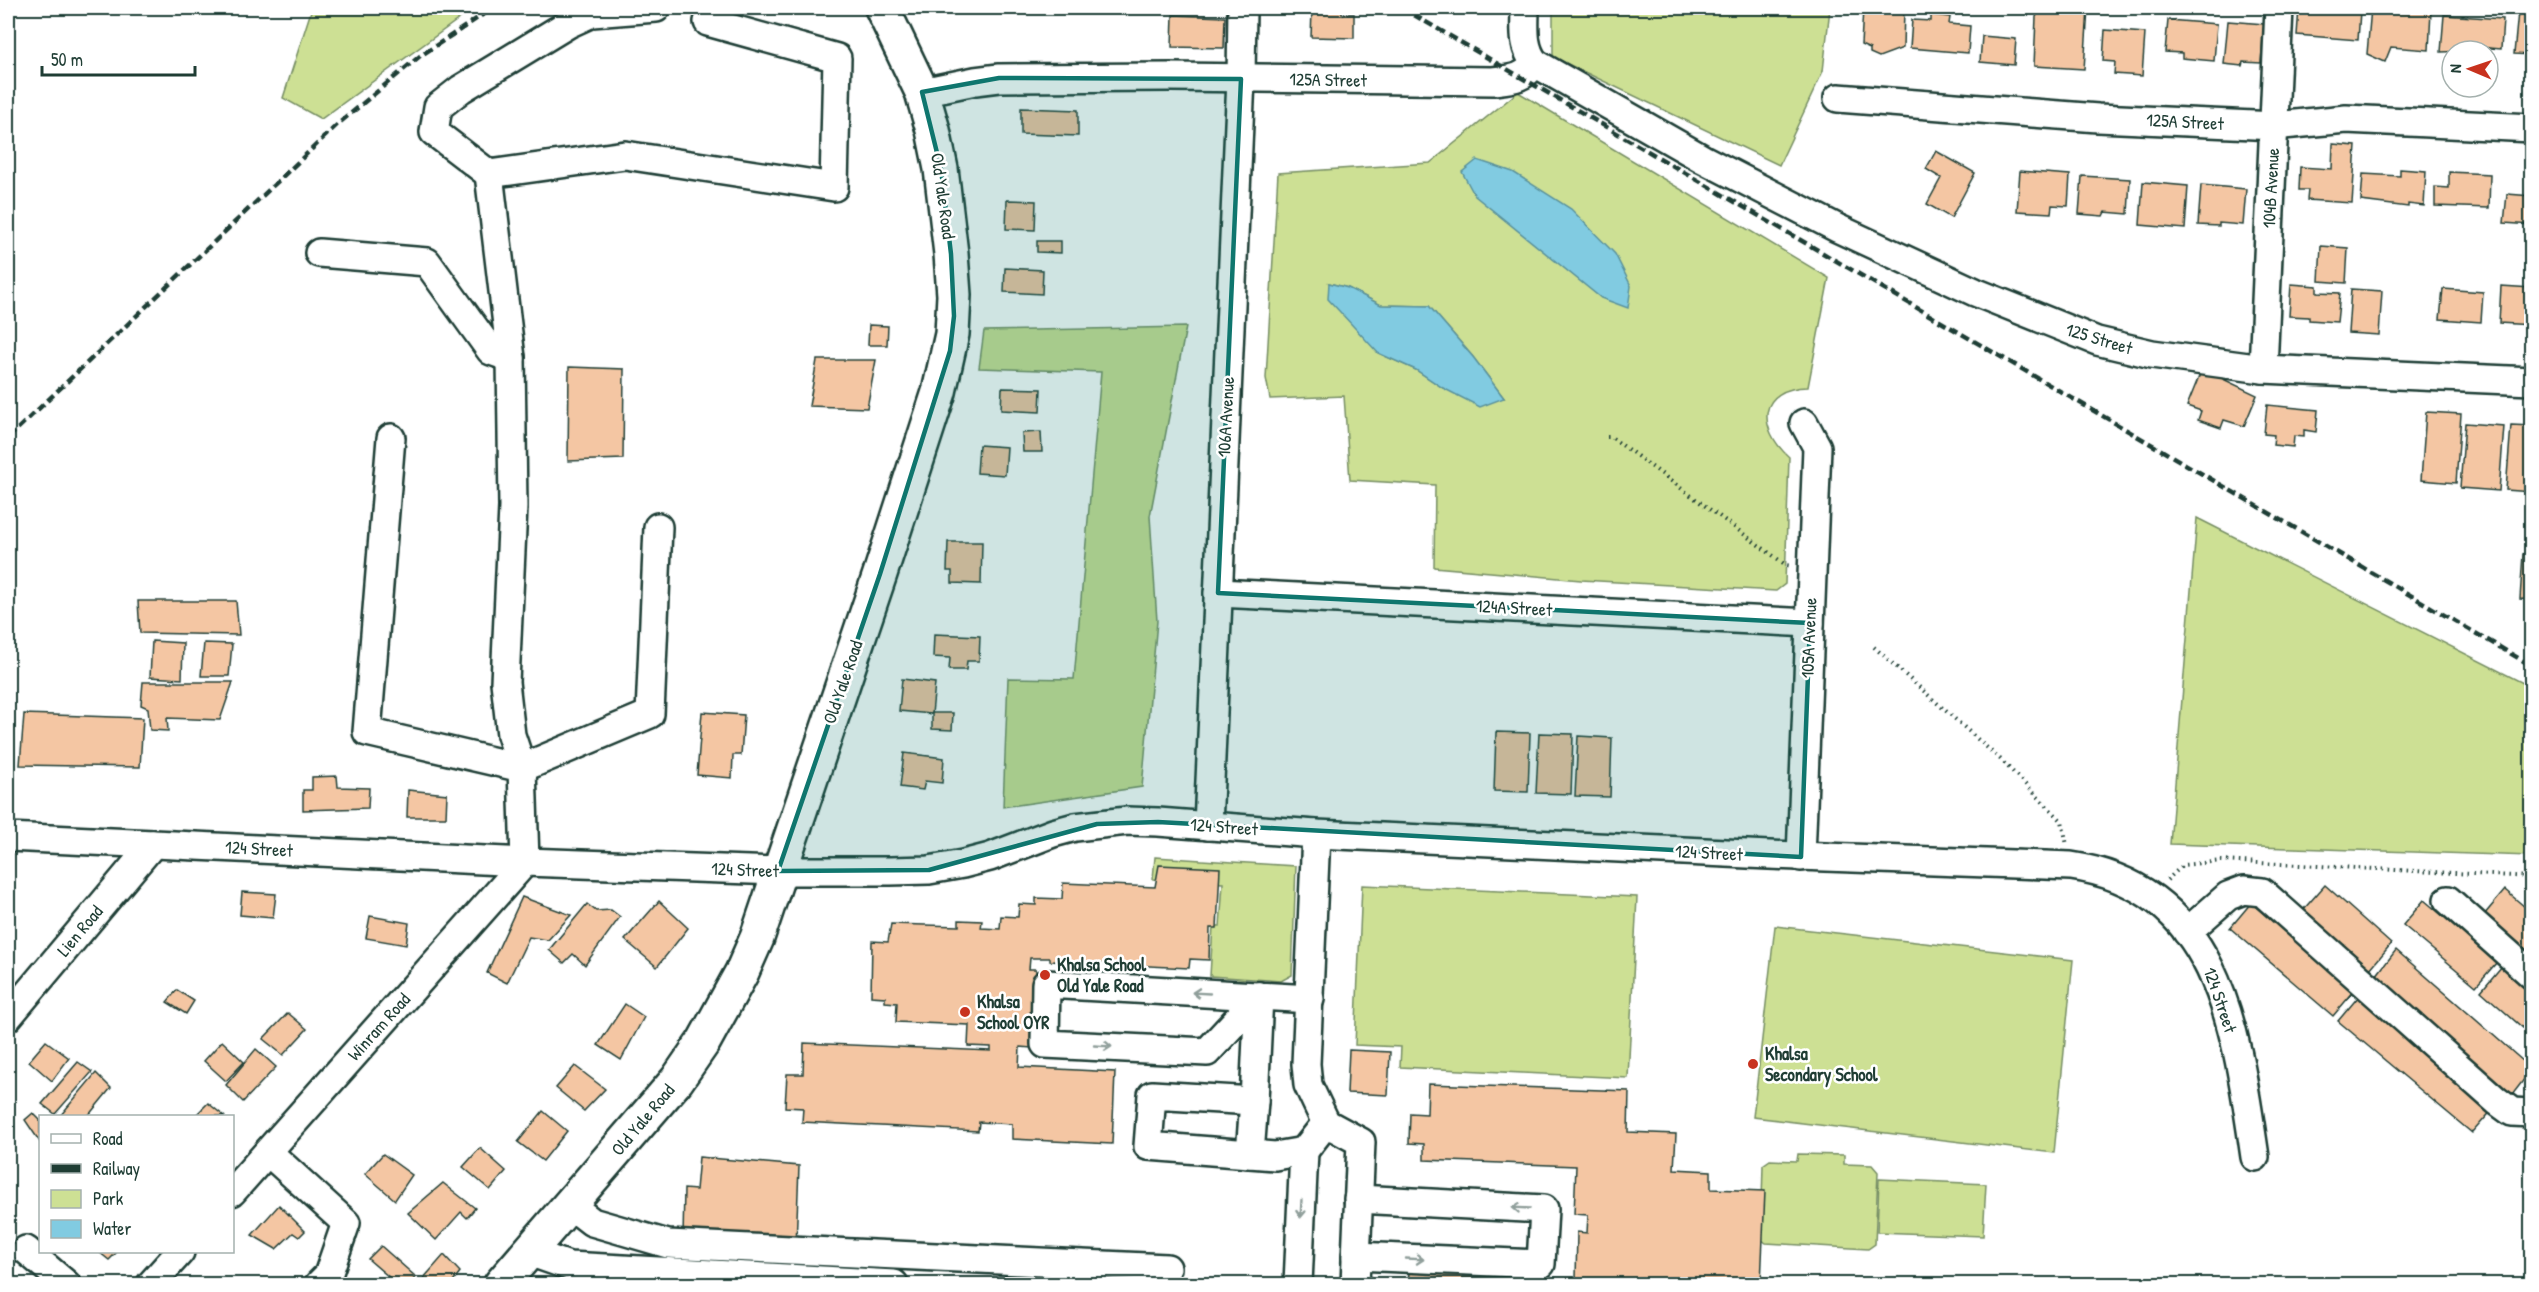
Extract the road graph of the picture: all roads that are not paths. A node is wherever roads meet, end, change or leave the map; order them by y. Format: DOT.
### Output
graph roads {
  1 [pos="656,8"];
  2 [pos="882,8"];
  3 [pos="1242,8"];
  4 [pos="1525,8"];
  5 [pos="2279,8"];
  6 [pos="708,22"];
  7 [pos="1535,63"];
  8 [pos="1241,79"];
  9 [pos="922,92"];
  10 [pos="1838,98"];
  11 [pos="2274,126"];
  12 [pos="2532,128"];
  13 [pos="489,174"];
  14 [pos="319,253"];
  15 [pos="511,358"];
  16 [pos="2264,369"];
  17 [pos="2532,381"];
  18 [pos="1804,423"];
  19 [pos="391,438"];
  20 [pos="658,527"];
  21 [pos="1218,593"];
  22 [pos="1810,623"];
  23 [pos="522,768"];
  24 [pos="1208,826"];
  25 [pos="1316,834"];
  26 [pos="8,837"];
  27 [pos="153,844"];
  28 [pos="1801,857"];
  29 [pos="525,862"];
  30 [pos="778,871"];
  31 [pos="2448,900"];
  32 [pos="2187,932"];
  33 [pos="2532,975"];
  34 [pos="1259,996"];
  35 [pos="1310,999"];
  36 [pos="8,1017"];
  37 [pos="1254,1101"];
  38 [pos="2532,1113"];
  39 [pos="1326,1123"];
  40 [pos="1304,1151"];
  41 [pos="268,1152"];
  42 [pos="1250,1154"];
  43 [pos="2255,1157"];
  44 [pos="234,1190"];
  45 [pos="1358,1199"];
  46 [pos="570,1205"];
  47 [pos="26,1250"];
  48 [pos="529,1252"];
  49 [pos="178,1253"];
  50 [pos="1356,1256"];
  51 [pos="1167,1268"];
  52 [pos="585,1275"];
  53 [pos="644,1277"];
  54 [pos="66,1284"];
  55 [pos="151,1284"];
  56 [pos="319,1284"];
  57 [pos="501,1284"];
  58 [pos="894,1284"];
  59 [pos="1298,1284"];
  60 [pos="1355,1284"];
  1 -- 13 [label="street"];
  2 -- 9 [label="main road, Old Yale Road"];
  3 -- 8 [label="street, 106A Avenue"];
  4 -- 7 [label="street"];
  5 -- 11 [label="street, 104B Avenue"];
  6 -- 13 [label="street"];
  7 -- 8 [label="street, 125A Street"];
  7 -- 16 [label="street, 125 Street"];
  8 -- 9 [label="street, 125A Street"];
  8 -- 21 [label="street, 106A Avenue"];
  9 -- 30 [label="main road, Old Yale Road"];
  10 -- 11 [label="street, 125A Street"];
  11 -- 12 [label="street, 125A Street"];
  11 -- 16 [label="street, 104B Avenue"];
  13 -- 15 [label="street"];
  14 -- 15 [label="street"];
  15 -- 23 [label="street"];
  16 -- 17 [label="street, 125 Street"];
  18 -- 22 [label="street, 105A Avenue"];
  19 -- 23 [label="street"];
  20 -- 23 [label="street"];
  21 -- 22 [label="street, 124A Street"];
  21 -- 24 [label="street, 106A Avenue"];
  22 -- 28 [label="street, 105A Avenue"];
  23 -- 29 [label="street"];
  24 -- 25 [label="street, 124 Street"];
  24 -- 30 [label="street, 124 Street"];
  25 -- 28 [label="street, 124 Street"];
  25 -- 35 [label="street"];
  26 -- 27 [label="street, 124 Street"];
  27 -- 29 [label="street, 124 Street"];
  27 -- 36 [label="street, Lien Road"];
  28 -- 32 [label="street, 124 Street"];
  29 -- 30 [label="street, 124 Street"];
  29 -- 41 [label="street, Winram Road"];
  30 -- 46 [label="main road, Old Yale Road"];
  31 -- 33 [label="street"];
  32 -- 38 [label="street"];
  32 -- 43 [label="street, 124 Street"];
  34 -- 34 [label="street, one-way"];
  34 -- 35 [label="street"];
  34 -- 37 [label="street"];
  35 -- 39 [label="street"];
  37 -- 42 [label="street"];
  37 -- 42 [label="street"];
  39 -- 40 [label="street"];
  39 -- 45 [label="street"];
  40 -- 42 [label="street"];
  40 -- 59 [label="street, one-way"];
  41 -- 44 [label="street, Winram Road"];
  41 -- 56 [label="street"];
  45 -- 50 [label="street"];
  50 -- 45 [label="street, one-way"];
  46 -- 48 [label="main road, Old Yale Road"];
  46 -- 51 [label="street"];
  47 -- 54 [label="street"];
  48 -- 52 [label="street"];
  48 -- 57 [label="main road, Old Yale Road"];
  49 -- 55 [label="street"];
  50 -- 60 [label="street"];
  52 -- 53 [label="street"];
  53 -- 58 [label="street"];
}
